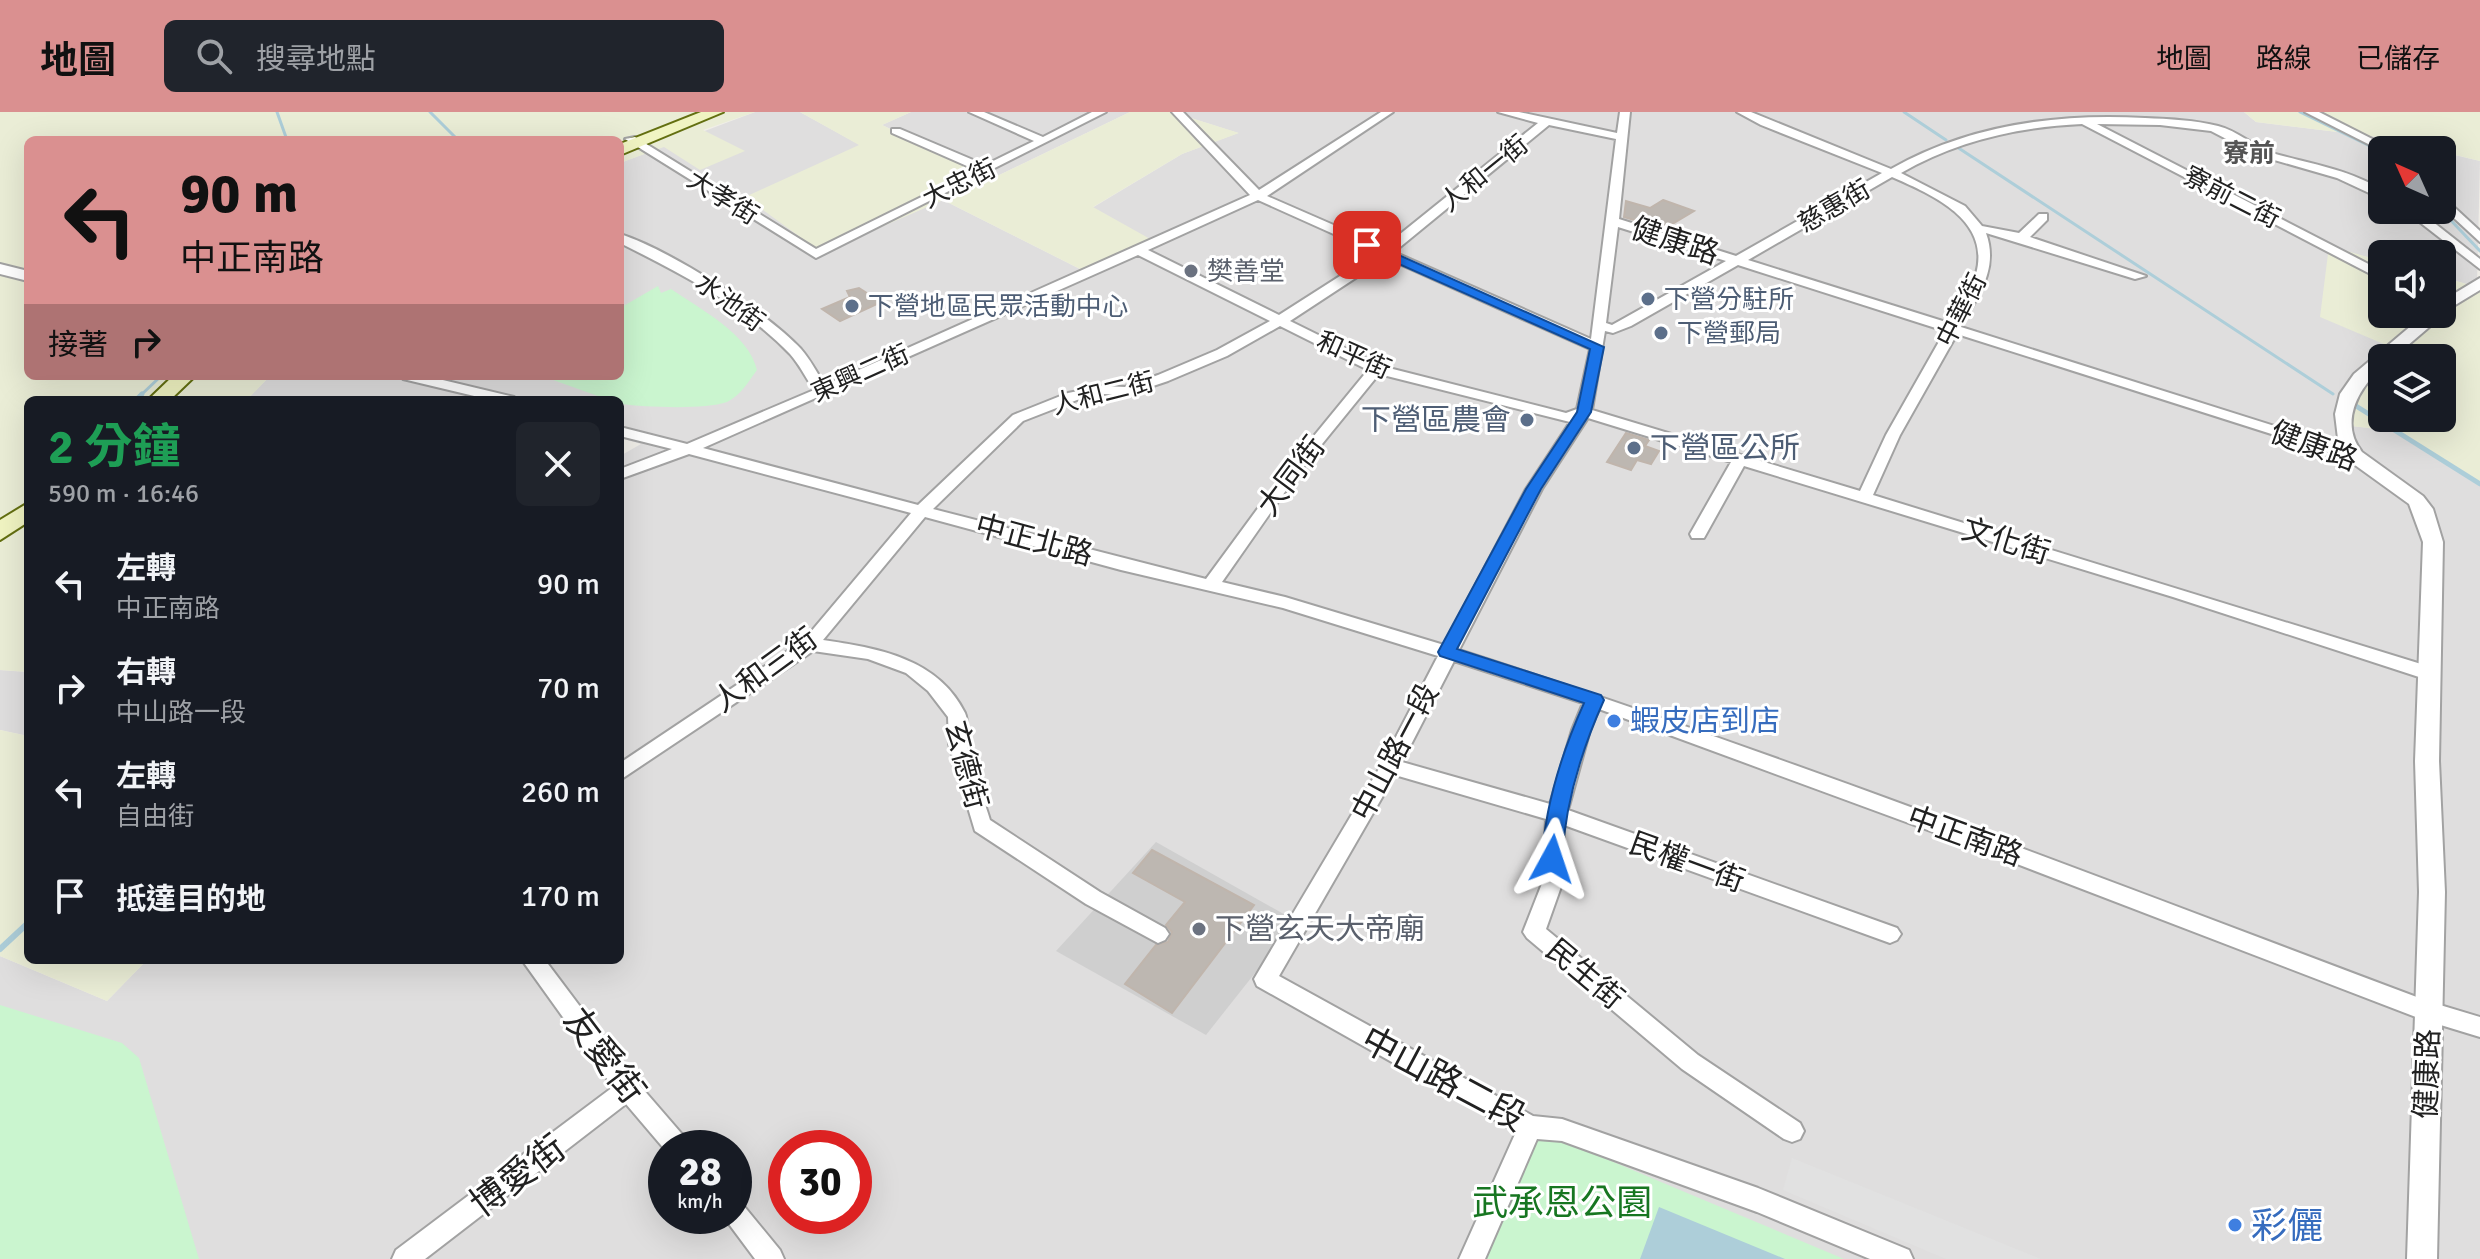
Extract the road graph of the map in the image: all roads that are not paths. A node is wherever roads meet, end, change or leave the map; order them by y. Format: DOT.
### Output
graph roads {
  1 [pos="700,112"];
  2 [pos="715,112"];
  3 [pos="974,112"];
  4 [pos="1101,112"];
  5 [pos="1177,112"];
  6 [pos="1388,112"];
  7 [pos="1503,112"];
  8 [pos="1625,112"];
  9 [pos="1742,112"];
  10 [pos="2310,112"];
  11 [pos="2082,119"];
  12 [pos="1545,123"];
  13 [pos="896,131"];
  14 [pos="1622,137"];
  15 [pos="2368,140"];
  16 [pos="1044,141"];
  17 [pos="627,144"];
  18 [pos="986,170"];
  19 [pos="1891,173"];
  20 [pos="2368,188"];
  21 [pos="1258,196"];
  22 [pos="2456,214"];
  23 [pos="2043,217"];
  24 [pos="1613,221"];
  25 [pos="2428,224"];
  26 [pos="1977,229"];
  27 [pos="2021,238"];
  28 [pos="2480,238"];
  29 [pos="624,240"];
  30 [pos="1138,250"];
  31 [pos="1385,253"];
  32 [pos="816,254"];
  33 [pos="1737,261"];
  34 [pos="2480,265"];
  35 [pos="0,269"];
  36 [pos="2368,269"];
  37 [pos="24,275"];
  38 [pos="2140,276"];
  39 [pos="2480,283"];
  40 [pos="2456,299"];
  41 [pos="1280,321"];
  42 [pos="1600,326"];
  43 [pos="1952,326"];
  44 [pos="2418,328"];
  45 [pos="2399,344"];
  46 [pos="1597,347"];
  47 [pos="1376,369"];
  48 [pos="2368,370"];
  49 [pos="180,380"];
  50 [pos="197,380"];
  51 [pos="425,380"];
  52 [pos="821,390"];
  53 [pos="162,396"];
  54 [pos="179,396"];
  55 [pos="492,396"];
  56 [pos="1584,412"];
  57 [pos="624,432"];
  58 [pos="680,449"];
  59 [pos="2355,456"];
  60 [pos="1739,460"];
  61 [pos="624,472"];
  62 [pos="1864,498"];
  63 [pos="922,510"];
  64 [pos="24,513"];
  65 [pos="24,527"];
  66 [pos="0,532"];
  67 [pos="1698,534"];
  68 [pos="0,546"];
  69 [pos="1210,586"];
  70 [pos="810,644"];
  71 [pos="1447,652"];
  72 [pos="2428,673"];
  73 [pos="1594,700"];
  74 [pos="1390,766"];
  75 [pos="624,770"];
  76 [pos="1557,814"];
  77 [pos="1158,934"];
  78 [pos="1890,934"];
  79 [pos="536,964"];
  80 [pos="1265,979"];
  81 [pos="2429,1012"];
  82 [pos="2480,1027"];
  83 [pos="628,1089"];
  84 [pos="1530,1127"];
  85 [pos="663,1130"];
  86 [pos="1792,1131"];
  87 [pos="750,1234"];
  88 [pos="405,1259"];
  89 [pos="771,1259"];
  90 [pos="1472,1259"];
  91 [pos="1900,1259"];
  92 [pos="2422,1259"];
  1 -- 17 [label="main road"];
  2 -- 17 [label="main road"];
  3 -- 16 [label="street"];
  4 -- 16 [label="street, 大忠街"];
  5 -- 21 [label="street"];
  6 -- 21 [label="street, 東興二街"];
  7 -- 12 [label="street"];
  8 -- 14 [label="street, 中山路一段"];
  9 -- 19 [label="street, 中華街"];
  10 -- 15 [label="street"];
  11 -- 19 [label="street, 慈惠街"];
  11 -- 20 [label="street, 慈惠街"];
  11 -- 36 [label="street, 寮前二街"];
  12 -- 14 [label="street"];
  12 -- 31 [label="street, 人和一街"];
  13 -- 18 [label="street"];
  14 -- 24 [label="street, 中山路一段"];
  16 -- 18 [label="street, 大忠街"];
  17 -- 32 [label="street, 大孝街"];
  18 -- 32 [label="street, 大忠街"];
  19 -- 26 [label="street, 中華街"];
  19 -- 33 [label="street, 慈惠街"];
  21 -- 30 [label="street, 東興二街"];
  21 -- 31 [label="street"];
  22 -- 28 [label="street"];
  23 -- 27 [label="street"];
  24 -- 33 [label="street, 健康路"];
  24 -- 42 [label="street, 中山路一段"];
  25 -- 34 [label="street"];
  26 -- 27 [label="street"];
  26 -- 43 [label="street, 中華街"];
  27 -- 38 [label="street"];
  29 -- 52 [label="street, 水池街"];
  30 -- 41 [label="street, 和平街"];
  30 -- 52 [label="street, 東興二街"];
  31 -- 41 [label="street, 人和二街"];
  31 -- 46 [label="street"];
  33 -- 42 [label="street, 慈惠街"];
  33 -- 43 [label="street, 健康路"];
  35 -- 37 [label="street"];
  39 -- 40 [label="street"];
  41 -- 47 [label="street, 和平街"];
  41 -- 63 [label="street, 人和二街"];
  42 -- 46 [label="street, 中山路一段"];
  43 -- 59 [label="street, 健康路"];
  43 -- 62 [label="street, 中華街"];
  44 -- 45 [label="street"];
  46 -- 56 [label="street, 中山路一段"];
  47 -- 56 [label="street, 和平街"];
  47 -- 69 [label="street, 大同街"];
  48 -- 59 [label="street"];
  49 -- 53 [label="main road"];
  50 -- 54 [label="main road"];
  51 -- 55 [label="street"];
  52 -- 58 [label="street, 東興二街"];
  56 -- 60 [label="street, 文化街"];
  56 -- 71 [label="street, 中山路一段"];
  57 -- 58 [label="street, 中正北路"];
  58 -- 61 [label="street, 東興二街"];
  58 -- 63 [label="street, 中正北路"];
  59 -- 72 [label="street, 健康路"];
  60 -- 62 [label="street, 文化街"];
  60 -- 67 [label="street"];
  62 -- 72 [label="street, 文化街"];
  63 -- 69 [label="street, 中正北路"];
  63 -- 70 [label="street, 人和三街"];
  64 -- 66 [label="main road"];
  65 -- 68 [label="main road"];
  69 -- 71 [label="street, 中正北路"];
  70 -- 75 [label="street, 人和三街"];
  70 -- 77 [label="street, 玄德街"];
  71 -- 73 [label="street, 中正南路"];
  71 -- 74 [label="street, 中山路一段"];
  72 -- 81 [label="street, 健康路"];
  73 -- 76 [label="street, 民生街"];
  73 -- 81 [label="street, 中正南路"];
  74 -- 76 [label="street, 民權一街"];
  74 -- 80 [label="street, 中山路一段"];
  76 -- 78 [label="street, 民權一街"];
  76 -- 86 [label="street, 民生街"];
  79 -- 83 [label="street, 友愛街"];
  80 -- 84 [label="street, 中山路二段"];
  81 -- 82 [label="street, 中正南路"];
  81 -- 92 [label="street, 健康路"];
  83 -- 85 [label="street, 友愛街"];
  83 -- 88 [label="street, 博愛街"];
  84 -- 90 [label="street"];
  84 -- 91 [label="street, 中山路二段"];
  87 -- 89 [label="street"];
}
